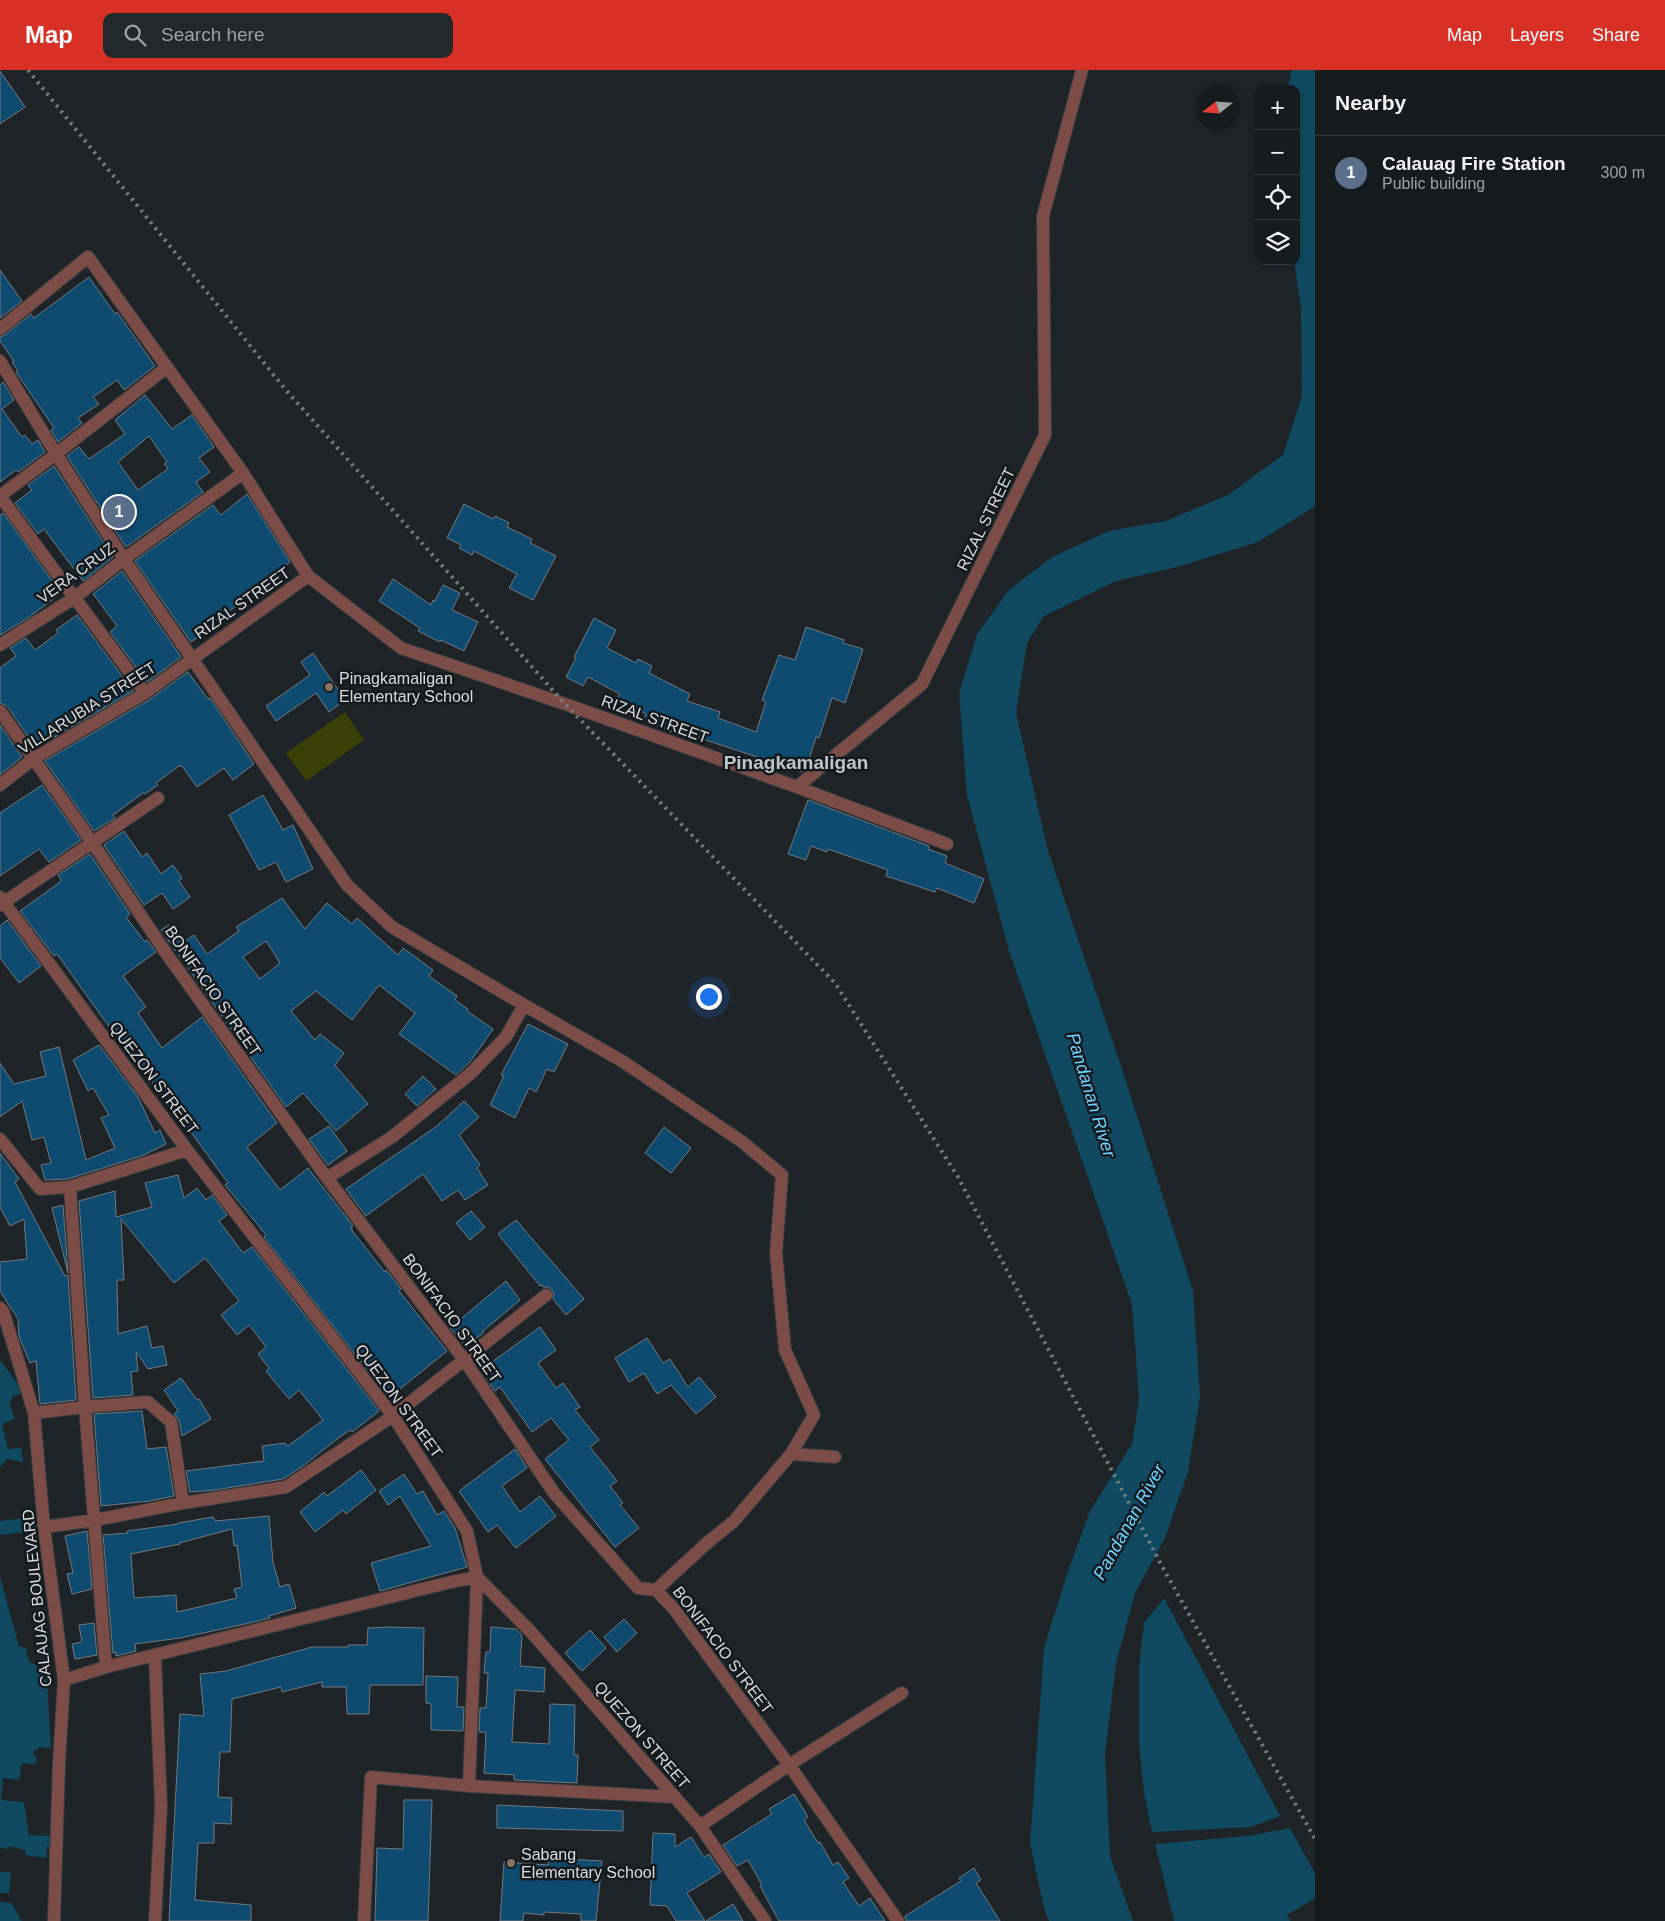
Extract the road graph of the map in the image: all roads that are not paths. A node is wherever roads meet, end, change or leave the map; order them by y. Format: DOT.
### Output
graph roads {
  1 [pos="1082,70"];
  2 [pos="0,329"];
  3 [pos="0,361"];
  4 [pos="166,368"];
  5 [pos="56,454"];
  6 [pos="243,473"];
  7 [pos="0,496"];
  8 [pos="124,559"];
  9 [pos="308,576"];
  10 [pos="74,598"];
  11 [pos="0,645"];
  12 [pos="192,658"];
  13 [pos="145,692"];
  14 [pos="0,711"];
  15 [pos="33,759"];
  16 [pos="0,785"];
  17 [pos="797,786"];
  18 [pos="158,798"];
  19 [pos="92,842"];
  20 [pos="947,844"];
  21 [pos="1,902"];
  22 [pos="524,1005"];
  23 [pos="0,1139"];
  24 [pos="187,1150"];
  25 [pos="328,1178"];
  26 [pos="70,1187"];
  27 [pos="546,1295"];
  28 [pos="0,1308"];
  29 [pos="465,1361"];
  30 [pos="85,1407"];
  31 [pos="34,1413"];
  32 [pos="393,1416"];
  33 [pos="791,1454"];
  34 [pos="835,1457"];
  35 [pos="183,1503"];
  36 [pos="95,1520"];
  37 [pos="44,1527"];
  38 [pos="477,1577"];
  39 [pos="656,1590"];
  40 [pos="155,1656"];
  41 [pos="106,1667"];
  42 [pos="64,1680"];
  43 [pos="902,1693"];
  44 [pos="789,1765"];
  45 [pos="469,1786"];
  46 [pos="674,1797"];
  47 [pos="700,1826"];
  48 [pos="54,1921"];
  49 [pos="155,1921"];
  50 [pos="364,1921"];
  51 [pos="765,1921"];
  52 [pos="898,1921"];
  1 -- 17 [label="street, RIZAL STREET"];
  2 -- 4 [label="street"];
  3 -- 5 [label="street, RIZAL STREET"];
  4 -- 5 [label="street"];
  4 -- 6 [label="street"];
  5 -- 7 [label="street"];
  5 -- 8 [label="street, RIZAL STREET"];
  6 -- 8 [label="street, VERA CRUZ"];
  6 -- 9 [label="street"];
  7 -- 10 [label="street"];
  8 -- 10 [label="street, VERA CRUZ"];
  8 -- 12 [label="street, RIZAL STREET"];
  9 -- 12 [label="street, RIZAL STREET"];
  9 -- 17 [label="street, RIZAL STREET"];
  10 -- 11 [label="street, VERA CRUZ"];
  10 -- 13 [label="street"];
  12 -- 13 [label="street, VILLARUBIA STREET"];
  12 -- 22 [label="street"];
  13 -- 15 [label="street, VILLARUBIA STREET"];
  14 -- 15 [label="street, BONIFACIO STREET"];
  15 -- 16 [label="street, VILLARUBIA STREET"];
  15 -- 19 [label="street, BONIFACIO STREET"];
  17 -- 20 [label="street"];
  18 -- 19 [label="street"];
  19 -- 21 [label="street"];
  19 -- 25 [label="street, BONIFACIO STREET"];
  21 -- 24 [label="street, QUEZON STREET"];
  22 -- 25 [label="street"];
  22 -- 33 [label="street"];
  23 -- 26 [label="street"];
  24 -- 26 [label="street"];
  24 -- 32 [label="street, QUEZON STREET"];
  25 -- 29 [label="street, BONIFACIO STREET"];
  26 -- 30 [label="street"];
  27 -- 29 [label="street"];
  28 -- 31 [label="street, CALAUAG BOULEVARD"];
  29 -- 32 [label="street"];
  29 -- 39 [label="street, BONIFACIO STREET"];
  30 -- 31 [label="street"];
  30 -- 35 [label="street"];
  30 -- 36 [label="street"];
  31 -- 37 [label="street, CALAUAG BOULEVARD"];
  32 -- 35 [label="street"];
  32 -- 38 [label="street, QUEZON STREET"];
  33 -- 34 [label="street"];
  33 -- 39 [label="street"];
  35 -- 36 [label="street"];
  36 -- 37 [label="street"];
  36 -- 41 [label="street"];
  37 -- 42 [label="street, CALAUAG BOULEVARD"];
  38 -- 40 [label="street"];
  38 -- 45 [label="street"];
  38 -- 46 [label="street, QUEZON STREET"];
  39 -- 44 [label="street, BONIFACIO STREET"];
  40 -- 41 [label="street"];
  40 -- 49 [label="street"];
  41 -- 42 [label="street"];
  42 -- 48 [label="street, CALAUAG BOULEVARD"];
  43 -- 44 [label="street"];
  44 -- 47 [label="street"];
  44 -- 52 [label="street, BONIFACIO STREET"];
  45 -- 46 [label="street"];
  45 -- 50 [label="street"];
  46 -- 47 [label="street, QUEZON STREET"];
  47 -- 51 [label="street, QUEZON STREET"];
}
